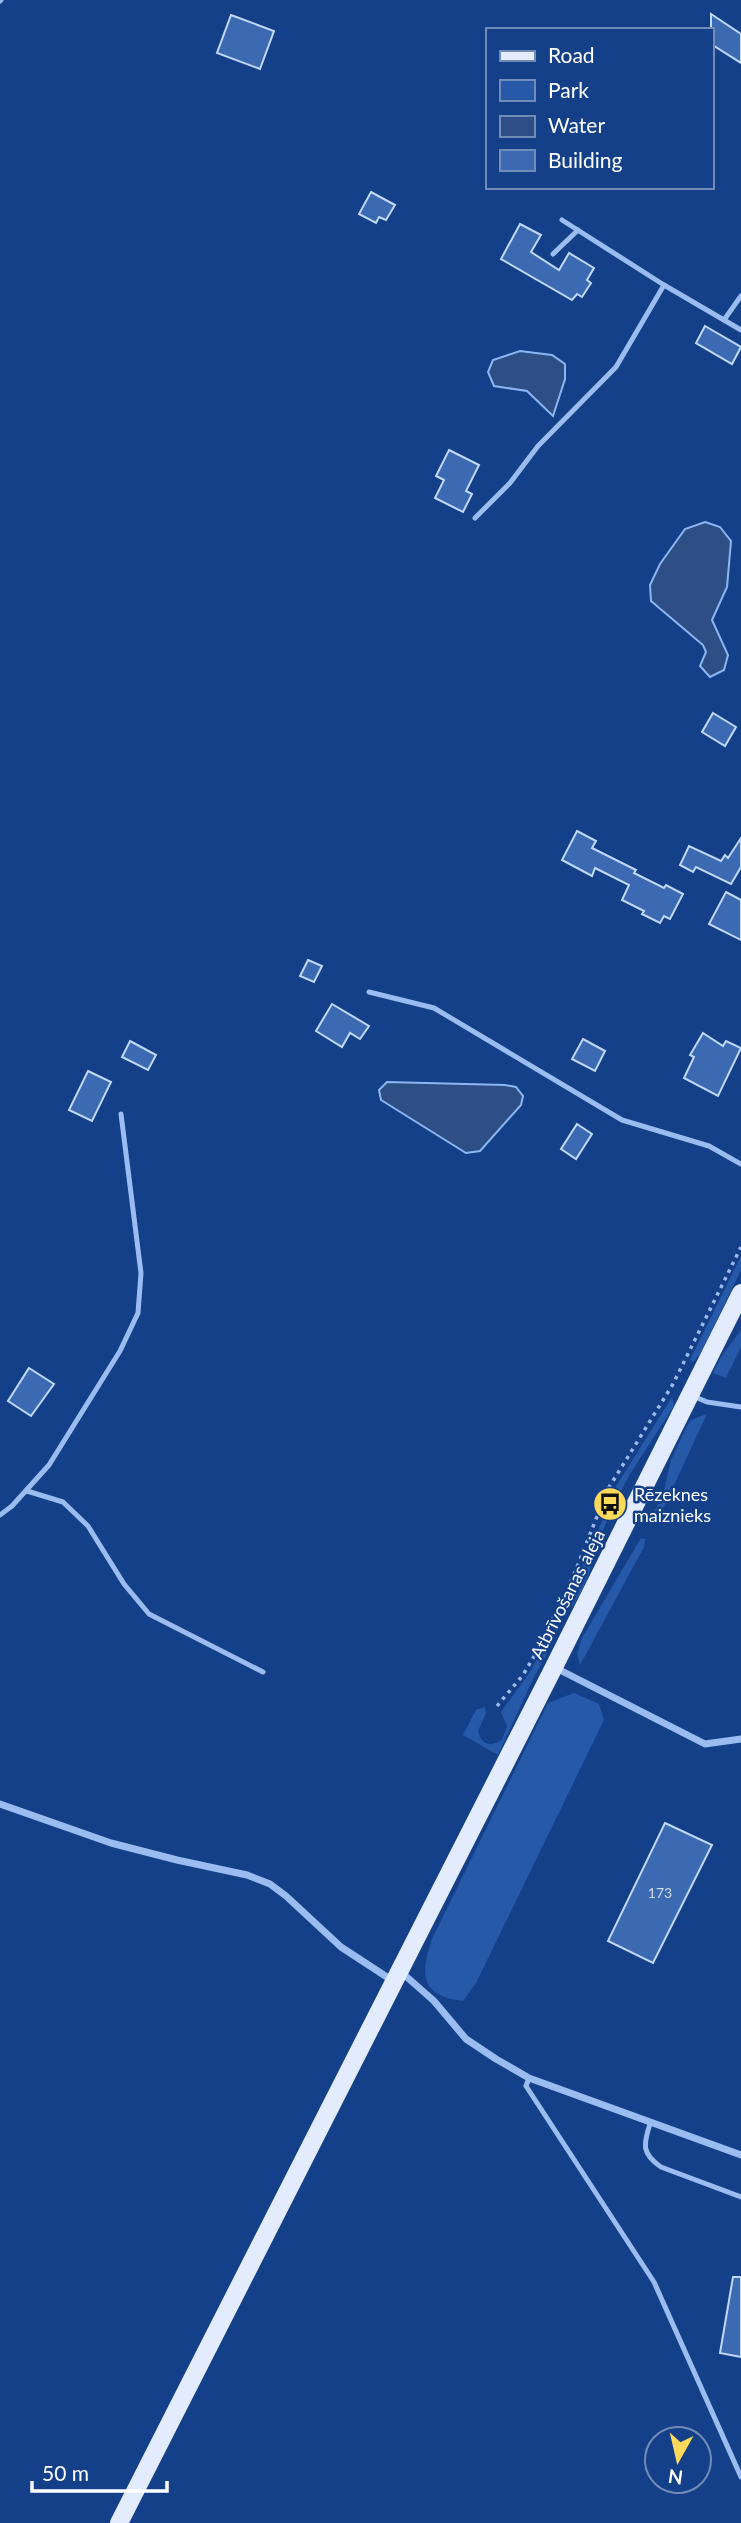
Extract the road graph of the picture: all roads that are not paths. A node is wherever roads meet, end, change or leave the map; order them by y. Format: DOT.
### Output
graph roads {
  1 [pos="562,220"];
  2 [pos="578,230"];
  3 [pos="553,254"];
  4 [pos="664,285"];
  5 [pos="741,296"];
  6 [pos="724,320"];
  7 [pos="741,330"];
  8 [pos="475,518"];
  9 [pos="369,992"];
  10 [pos="121,1114"];
  11 [pos="741,1164"];
  12 [pos="741,1293"];
  13 [pos="690,1395"];
  14 [pos="741,1407"];
  15 [pos="27,1490"];
  16 [pos="0,1515"];
  17 [pos="554,1667"];
  18 [pos="263,1672"];
  19 [pos="741,1739"];
  20 [pos="0,1804"];
  21 [pos="396,1976"];
  22 [pos="529,2078"];
  23 [pos="650,2124"];
  24 [pos="741,2155"];
  25 [pos="741,2197"];
  26 [pos="741,2477"];
  27 [pos="119,2523"];
  1 -- 2 [label="lane"];
  2 -- 3 [label="lane"];
  2 -- 4 [label="lane"];
  4 -- 6 [label="lane"];
  4 -- 8 [label="lane"];
  5 -- 6 [label="lane"];
  6 -- 7 [label="lane"];
  9 -- 11 [label="lane"];
  10 -- 15 [label="lane"];
  12 -- 13 [label="main road, Atbrīvošanas aleja"];
  13 -- 14 [label="lane"];
  13 -- 17 [label="main road, Atbrīvošanas aleja"];
  15 -- 16 [label="lane"];
  15 -- 18 [label="lane"];
  17 -- 19 [label="street"];
  17 -- 21 [label="main road, Atbrīvošanas aleja"];
  20 -- 21 [label="street"];
  21 -- 22 [label="street"];
  21 -- 27 [label="main road, Atbrīvošanas aleja"];
  22 -- 23 [label="street"];
  22 -- 26 [label="lane"];
  23 -- 24 [label="street"];
  23 -- 25 [label="lane"];
}
